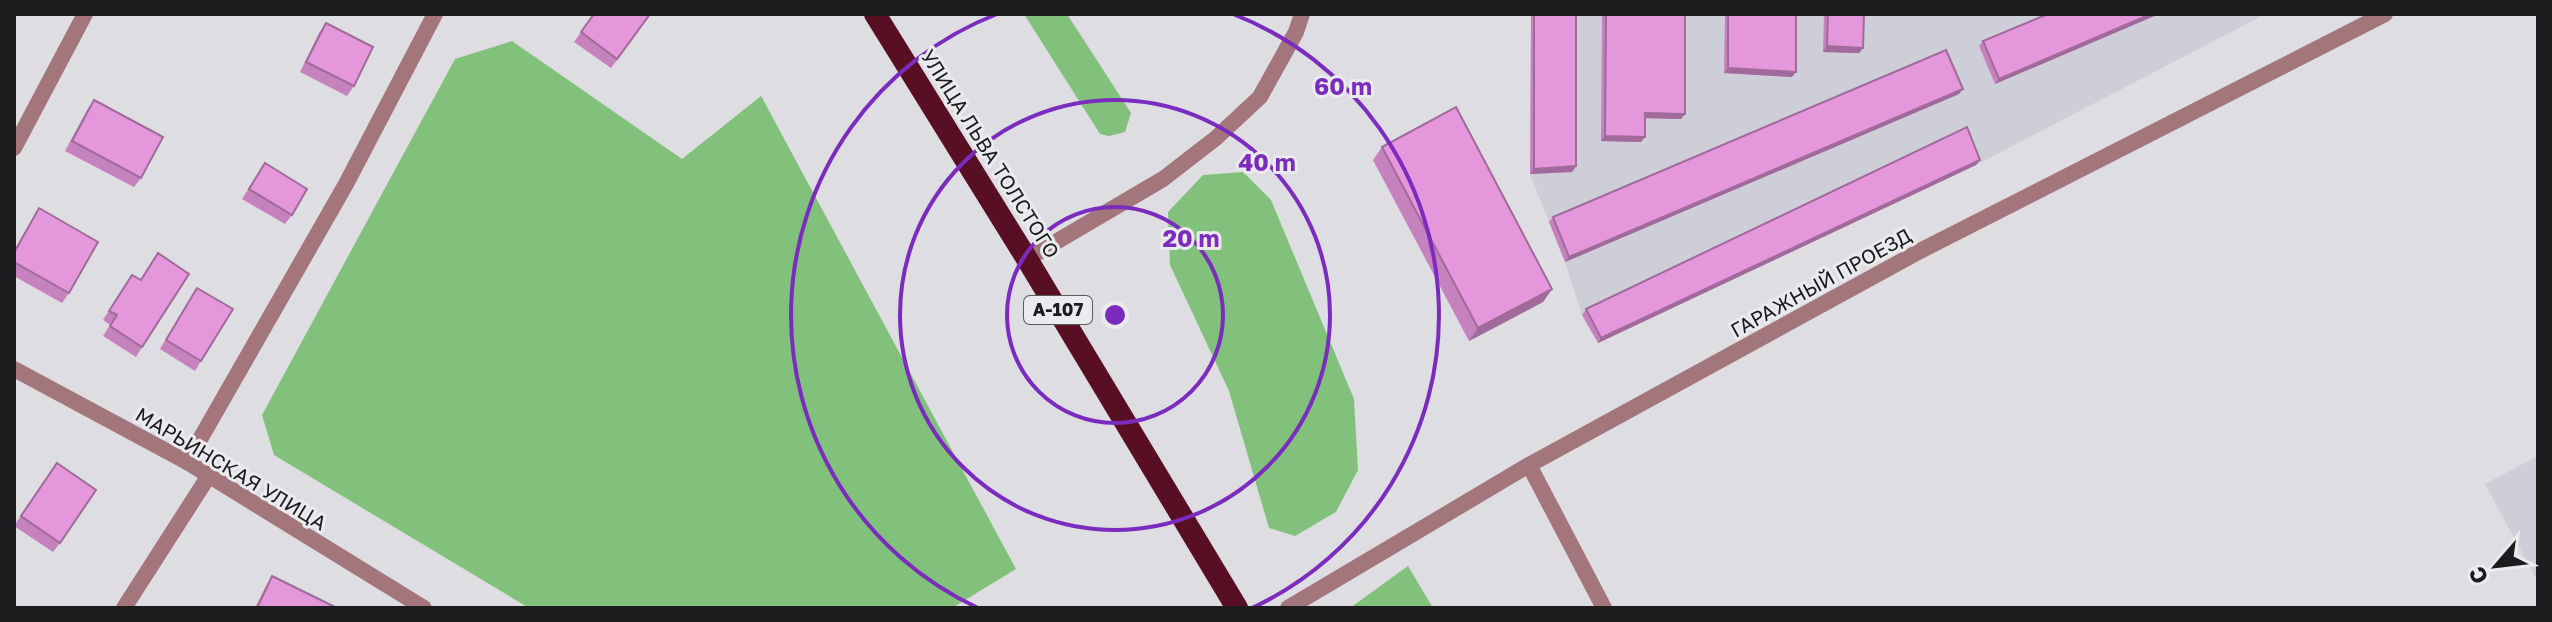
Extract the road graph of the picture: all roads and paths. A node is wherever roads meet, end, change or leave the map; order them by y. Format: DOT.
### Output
graph roads {
  1 [pos="85,14"];
  2 [pos="435,14"];
  3 [pos="875,14"];
  4 [pos="1302,14"];
  5 [pos="2385,14"];
  6 [pos="14,148"];
  7 [pos="1027,259"];
  8 [pos="14,369"];
  9 [pos="187,462"];
  10 [pos="1529,465"];
  11 [pos="208,477"];
  12 [pos="124,608"];
  13 [pos="424,608"];
  14 [pos="1237,608"];
  15 [pos="1288,608"];
  16 [pos="1604,608"];
  1 -- 6 [label="street"];
  2 -- 9 [label="street"];
  3 -- 7 [label="highway, УЛИЦА ЛЬВА ТОЛСТОГО / А-107"];
  4 -- 7 [label="street"];
  5 -- 10 [label="street, ГАРАЖНЫЙ ПРОЕЗД"];
  7 -- 14 [label="highway, УЛИЦА ЛЬВА ТОЛСТОГО / А-107"];
  8 -- 9 [label="street, МАРЬИНСКАЯ УЛИЦА"];
  9 -- 11 [label="street, МАРЬИНСКАЯ УЛИЦА"];
  10 -- 15 [label="street, ГАРАЖНЫЙ ПРОЕЗД"];
  10 -- 16 [label="street"];
  11 -- 12 [label="street"];
  11 -- 13 [label="street, МАРЬИНСКАЯ УЛИЦА"];
}
